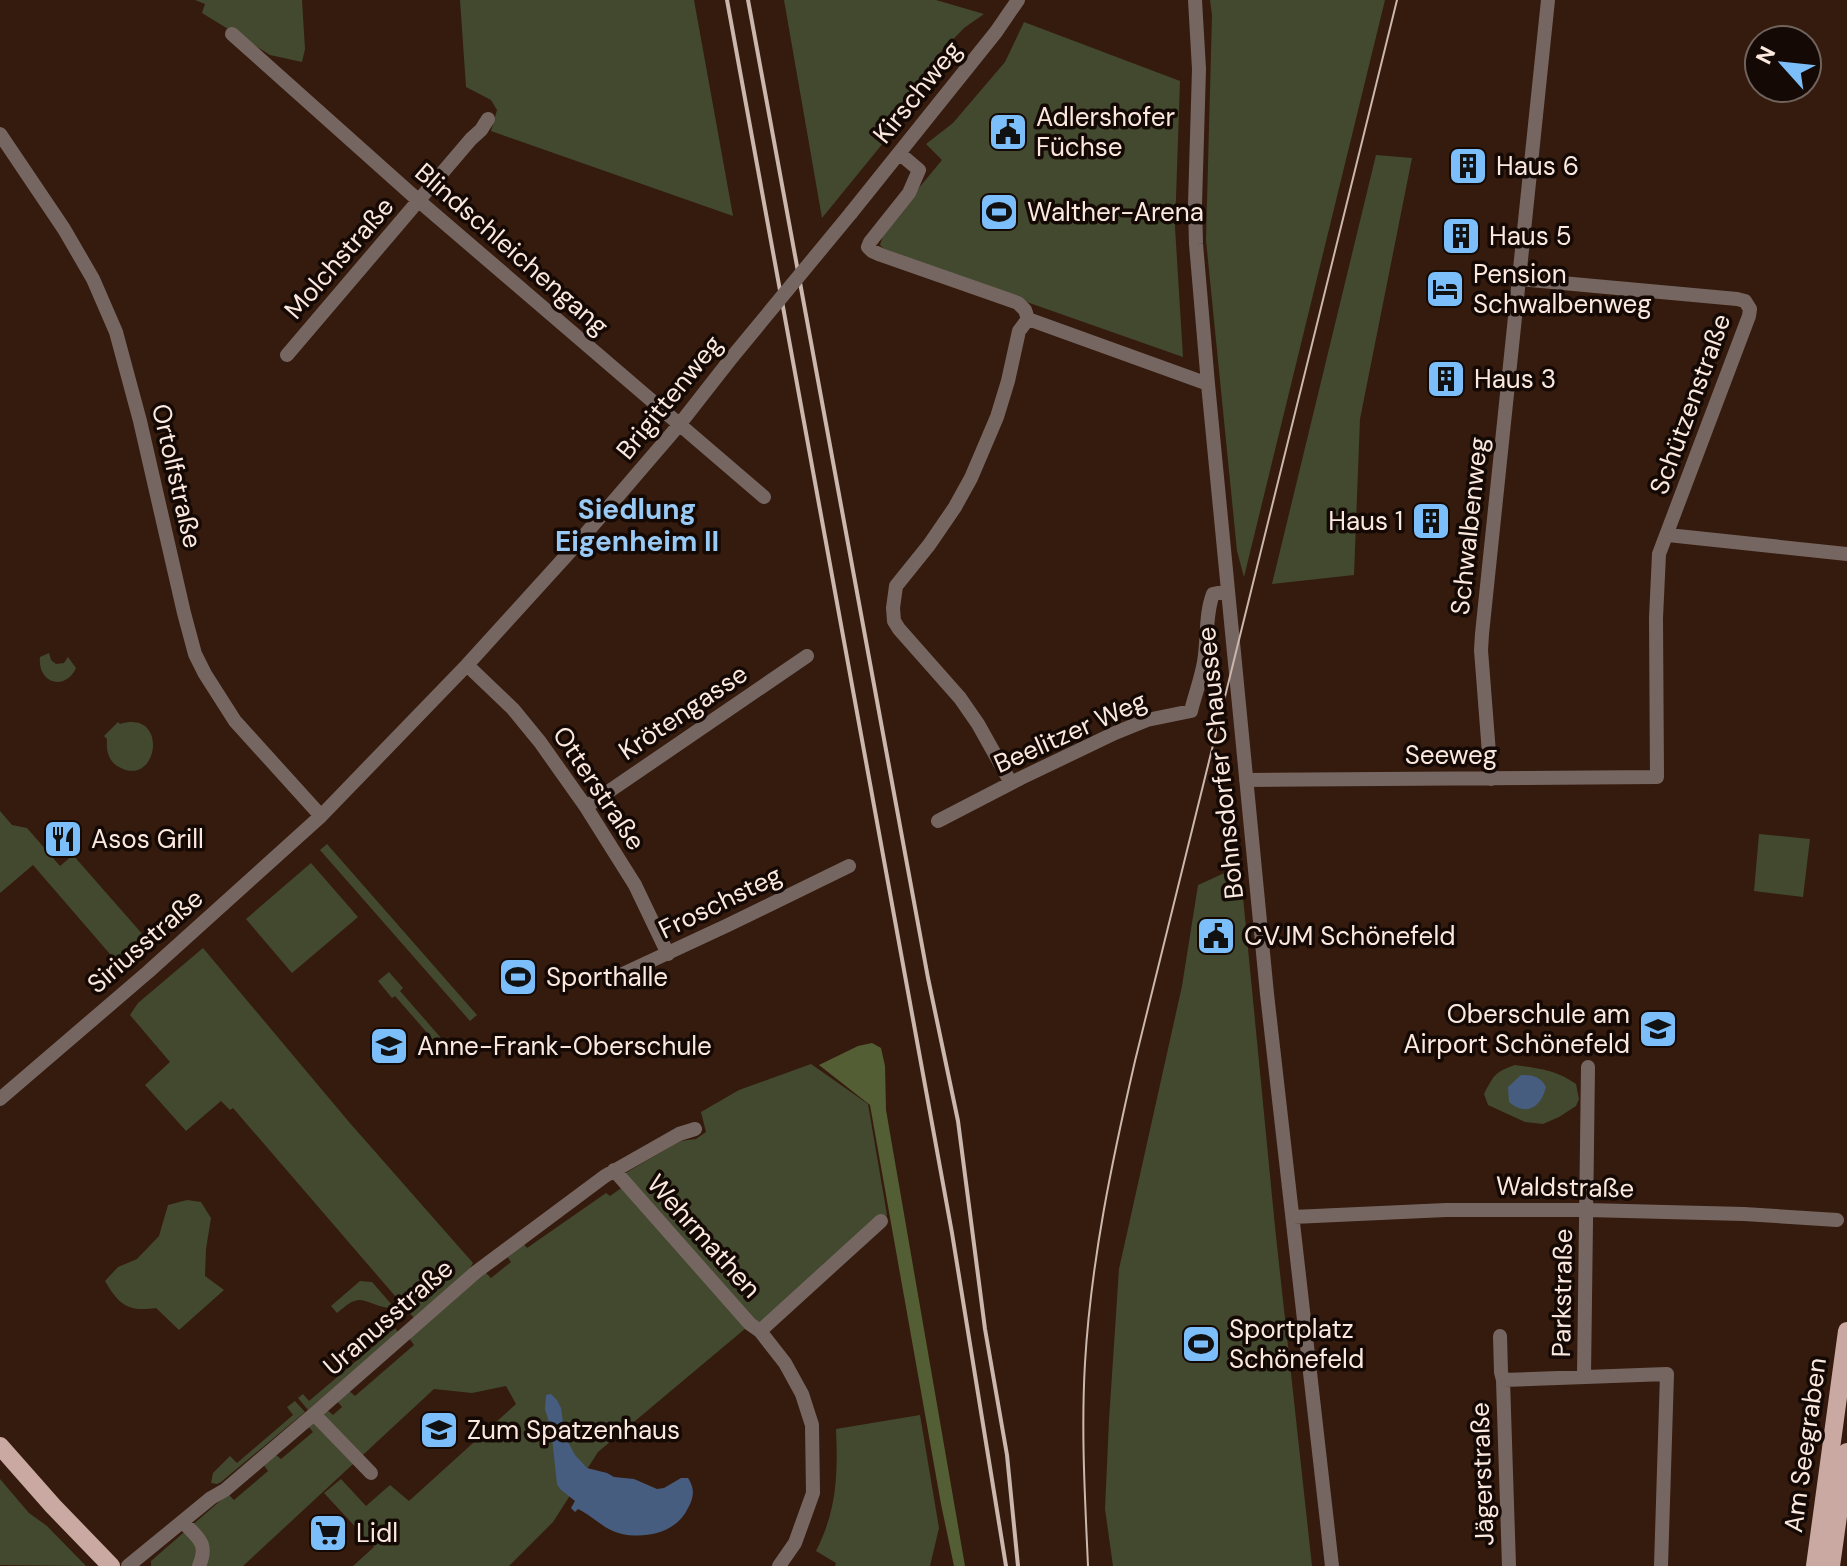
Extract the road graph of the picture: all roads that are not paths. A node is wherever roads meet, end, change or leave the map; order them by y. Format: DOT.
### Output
graph roads {
  1 [pos="1018,0"];
  2 [pos="1195,0"];
  3 [pos="1548,0"];
  4 [pos="232,34"];
  5 [pos="488,119"];
  6 [pos="0,134"];
  7 [pos="899,153"];
  8 [pos="419,201"];
  9 [pos="851,213"];
  10 [pos="1518,279"];
  11 [pos="1028,319"];
  12 [pos="287,355"];
  13 [pos="1208,384"];
  14 [pos="679,425"];
  15 [pos="764,497"];
  16 [pos="1668,535"];
  17 [pos="1847,554"];
  18 [pos="1227,591"];
  19 [pos="807,656"];
  20 [pos="467,665"];
  21 [pos="1657,777"];
  22 [pos="1491,779"];
  23 [pos="1246,780"];
  24 [pos="1011,783"];
  25 [pos="586,807"];
  26 [pos="321,816"];
  27 [pos="938,821"];
  28 [pos="849,866"];
  29 [pos="668,954"];
  30 [pos="612,979"];
  31 [pos="1588,1067"];
  32 [pos="0,1099"];
  33 [pos="695,1129"];
  34 [pos="614,1170"];
  35 [pos="1587,1210"];
  36 [pos="1293,1217"];
  37 [pos="1837,1220"];
  38 [pos="881,1221"];
  39 [pos="760,1331"];
  40 [pos="1847,1331"];
  41 [pos="1500,1336"];
  42 [pos="1584,1376"];
  43 [pos="1503,1380"];
  44 [pos="314,1414"];
  45 [pos="0,1446"];
  46 [pos="1847,1452"];
  47 [pos="371,1473"];
  48 [pos="183,1522"];
  49 [pos="111,1566"];
  50 [pos="128,1566"];
  51 [pos="199,1566"];
  52 [pos="779,1566"];
  53 [pos="1332,1566"];
  54 [pos="1509,1566"];
  55 [pos="1661,1566"];
  56 [pos="1815,1566"];
  57 [pos="1831,1566"];
  1 -- 7 [label="street, Kirschweg"];
  2 -- 13 [label="street, Bohnsdorfer Chaussee"];
  3 -- 10 [label="street, Schwalbenweg"];
  4 -- 8 [label="street, Blindschleichengang"];
  5 -- 8 [label="street, Molchstraße"];
  6 -- 26 [label="street, Ortolfstraße"];
  7 -- 9 [label="street, Kirschweg"];
  7 -- 11 [label="street"];
  8 -- 12 [label="street, Molchstraße"];
  8 -- 14 [label="street, Blindschleichengang"];
  9 -- 14 [label="street, Brigittenweg, bridge"];
  10 -- 16 [label="street, Schützenstraße"];
  10 -- 22 [label="street, Schwalbenweg"];
  11 -- 13 [label="street"];
  11 -- 24 [label="street"];
  13 -- 18 [label="street, Bohnsdorfer Chaussee"];
  14 -- 15 [label="street, Blindschleichengang"];
  14 -- 20 [label="street, Brigittenweg"];
  16 -- 17 [label="street, Schützenstraße"];
  16 -- 21 [label="street, Schützenstraße"];
  18 -- 23 [label="street, Bohnsdorfer Chaussee"];
  18 -- 24 [label="street, Beelitzer Weg"];
  19 -- 25 [label="street, Krötengasse"];
  20 -- 25 [label="street, Otterstraße"];
  20 -- 26 [label="street, Brigittenweg"];
  21 -- 22 [label="street, Seeweg"];
  22 -- 23 [label="street, Seeweg"];
  23 -- 36 [label="street, Bohnsdorfer Chaussee"];
  24 -- 27 [label="street, Beelitzer Weg"];
  25 -- 29 [label="street, Otterstraße"];
  26 -- 32 [label="street, Siriusstraße"];
  28 -- 29 [label="street, Froschsteg"];
  29 -- 30 [label="street, Froschsteg"];
  31 -- 35 [label="street, Parkstraße"];
  33 -- 34 [label="street, Uranusstraße"];
  34 -- 39 [label="street, Wehrmathen"];
  34 -- 44 [label="street, Uranusstraße"];
  35 -- 36 [label="street, Waldstraße"];
  35 -- 37 [label="street, Waldstraße"];
  35 -- 42 [label="street, Parkstraße"];
  36 -- 53 [label="street, Bohnsdorfer Chaussee"];
  38 -- 39 [label="street, Wehrmathen"];
  39 -- 52 [label="street, Wehrmathen"];
  40 -- 56 [label="main road, Am Seegraben"];
  41 -- 43 [label="street, Jägerstraße"];
  42 -- 43 [label="street, Jägerstraße"];
  42 -- 55 [label="street, Jägerstraße"];
  43 -- 54 [label="street, Jägerstraße"];
  44 -- 47 [label="street"];
  44 -- 48 [label="street, Uranusstraße"];
  45 -- 49 [label="main road"];
  46 -- 57 [label="main road, Am Seegraben"];
  48 -- 50 [label="street, Uranusstraße"];
  48 -- 51 [label="street"];
}
